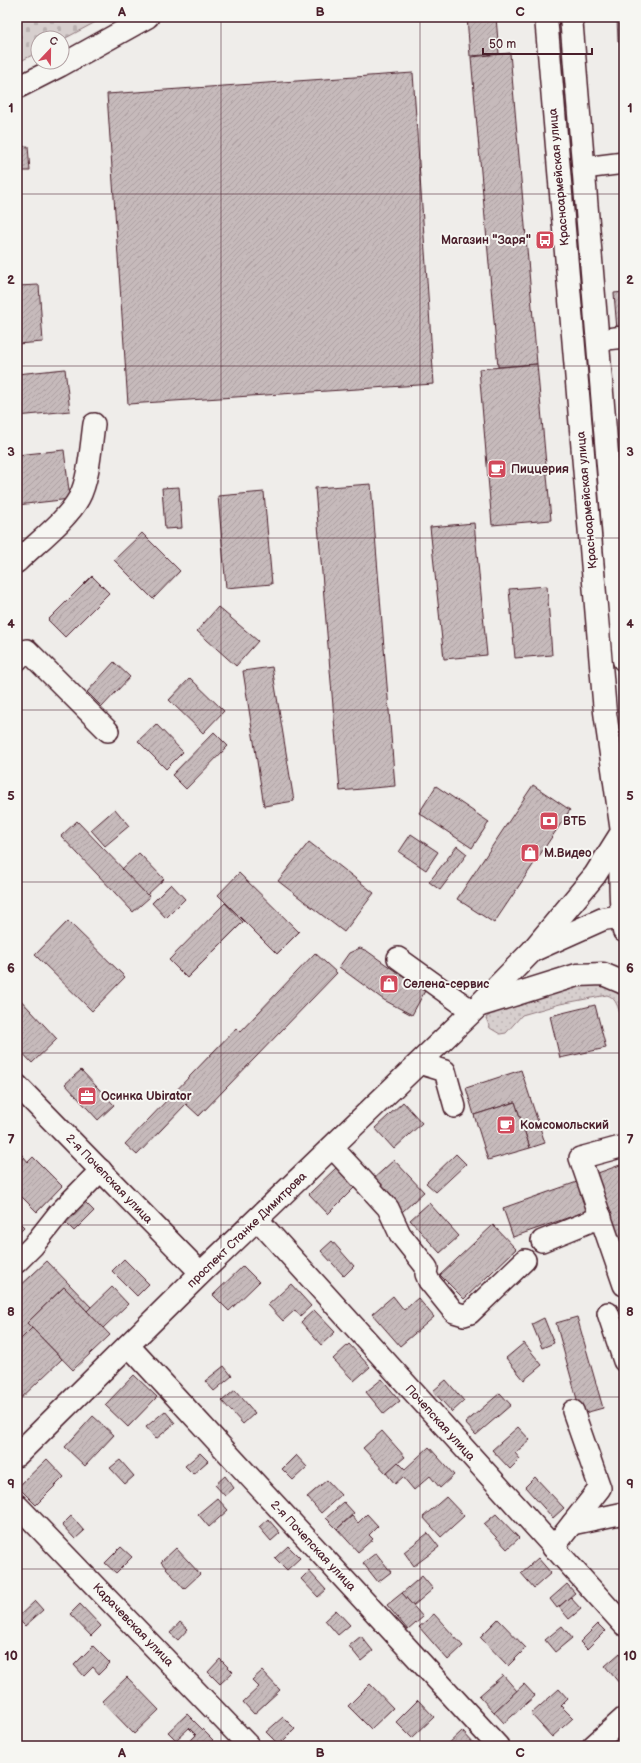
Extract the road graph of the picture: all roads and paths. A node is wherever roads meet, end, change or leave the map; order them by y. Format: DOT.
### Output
graph roads {
  1 [pos="148,17"];
  2 [pos="546,17"];
  3 [pos="571,17"];
  4 [pos="17,88"];
  5 [pos="624,163"];
  6 [pos="584,168"];
  7 [pos="624,337"];
  8 [pos="598,340"];
  9 [pos="94,424"];
  10 [pos="619,531"];
  11 [pos="17,562"];
  12 [pos="17,660"];
  13 [pos="624,660"];
  14 [pos="108,731"];
  15 [pos="623,830"];
  16 [pos="622,860"];
  17 [pos="623,921"];
  18 [pos="532,951"];
  19 [pos="398,958"];
  20 [pos="624,983"];
  21 [pos="475,1008"];
  22 [pos="419,1063"];
  23 [pos="17,1085"];
  24 [pos="455,1107"];
  25 [pos="624,1146"];
  26 [pos="332,1147"];
  27 [pos="101,1170"];
  28 [pos="601,1217"];
  29 [pos="258,1220"];
  30 [pos="542,1241"];
  31 [pos="525,1260"];
  32 [pos="17,1262"];
  33 [pos="201,1273"];
  34 [pos="624,1285"];
  35 [pos="609,1313"];
  36 [pos="128,1345"];
  37 [pos="624,1361"];
  38 [pos="573,1411"];
  39 [pos="17,1455"];
  40 [pos="17,1505"];
  41 [pos="624,1513"];
  42 [pos="572,1524"];
  43 [pos="553,1548"];
  44 [pos="624,1625"];
  45 [pos="624,1718"];
  46 [pos="250,1746"];
  47 [pos="498,1746"];
  48 [pos="593,1746"];
  1 -- 4 [label="street"];
  2 -- 15 [label="main road, Красноармейская улица"];
  3 -- 6 [label="main road, Красноармейская улица"];
  5 -- 6 [label="street"];
  6 -- 8 [label="main road, Красноармейская улица"];
  7 -- 8 [label="street"];
  8 -- 10 [label="main road, Красноармейская улица"];
  9 -- 11 [label="street"];
  10 -- 13 [label="main road, Красноармейская улица"];
  12 -- 14 [label="street"];
  15 -- 16 [label="main road, Красноармейская улица"];
  15 -- 18 [label="main road"];
  16 -- 17 [label="main road, Красноармейская улица"];
  17 -- 18 [label="main road"];
  18 -- 21 [label="main road, проспект Станке Димитрова"];
  19 -- 21 [label="street"];
  20 -- 21 [label="main road, проспект Станке Димитрова"];
  21 -- 22 [label="main road, проспект Станке Димитрова"];
  22 -- 24 [label="street"];
  22 -- 26 [label="main road, проспект Станке Димитрова"];
  23 -- 27 [label="street, 2-я Почепская улица"];
  25 -- 28 [label="street"];
  26 -- 29 [label="main road, проспект Станке Димитрова"];
  26 -- 31 [label="street"];
  27 -- 32 [label="street"];
  27 -- 33 [label="street, 2-я Почепская улица"];
  28 -- 30 [label="street"];
  28 -- 34 [label="street"];
  29 -- 33 [label="main road, проспект Станке Димитрова"];
  29 -- 43 [label="street, Почепская улица"];
  33 -- 36 [label="main road, проспект Станке Димитрова"];
  35 -- 37 [label="street"];
  36 -- 39 [label="main road, проспект Станке Димитрова"];
  36 -- 47 [label="street, 2-я Почепская улица"];
  38 -- 42 [label="street"];
  40 -- 46 [label="street, Карачевская улица"];
  41 -- 42 [label="street"];
  42 -- 43 [label="street"];
  43 -- 44 [label="street, Почепская улица"];
  45 -- 48 [label="street"];
}
